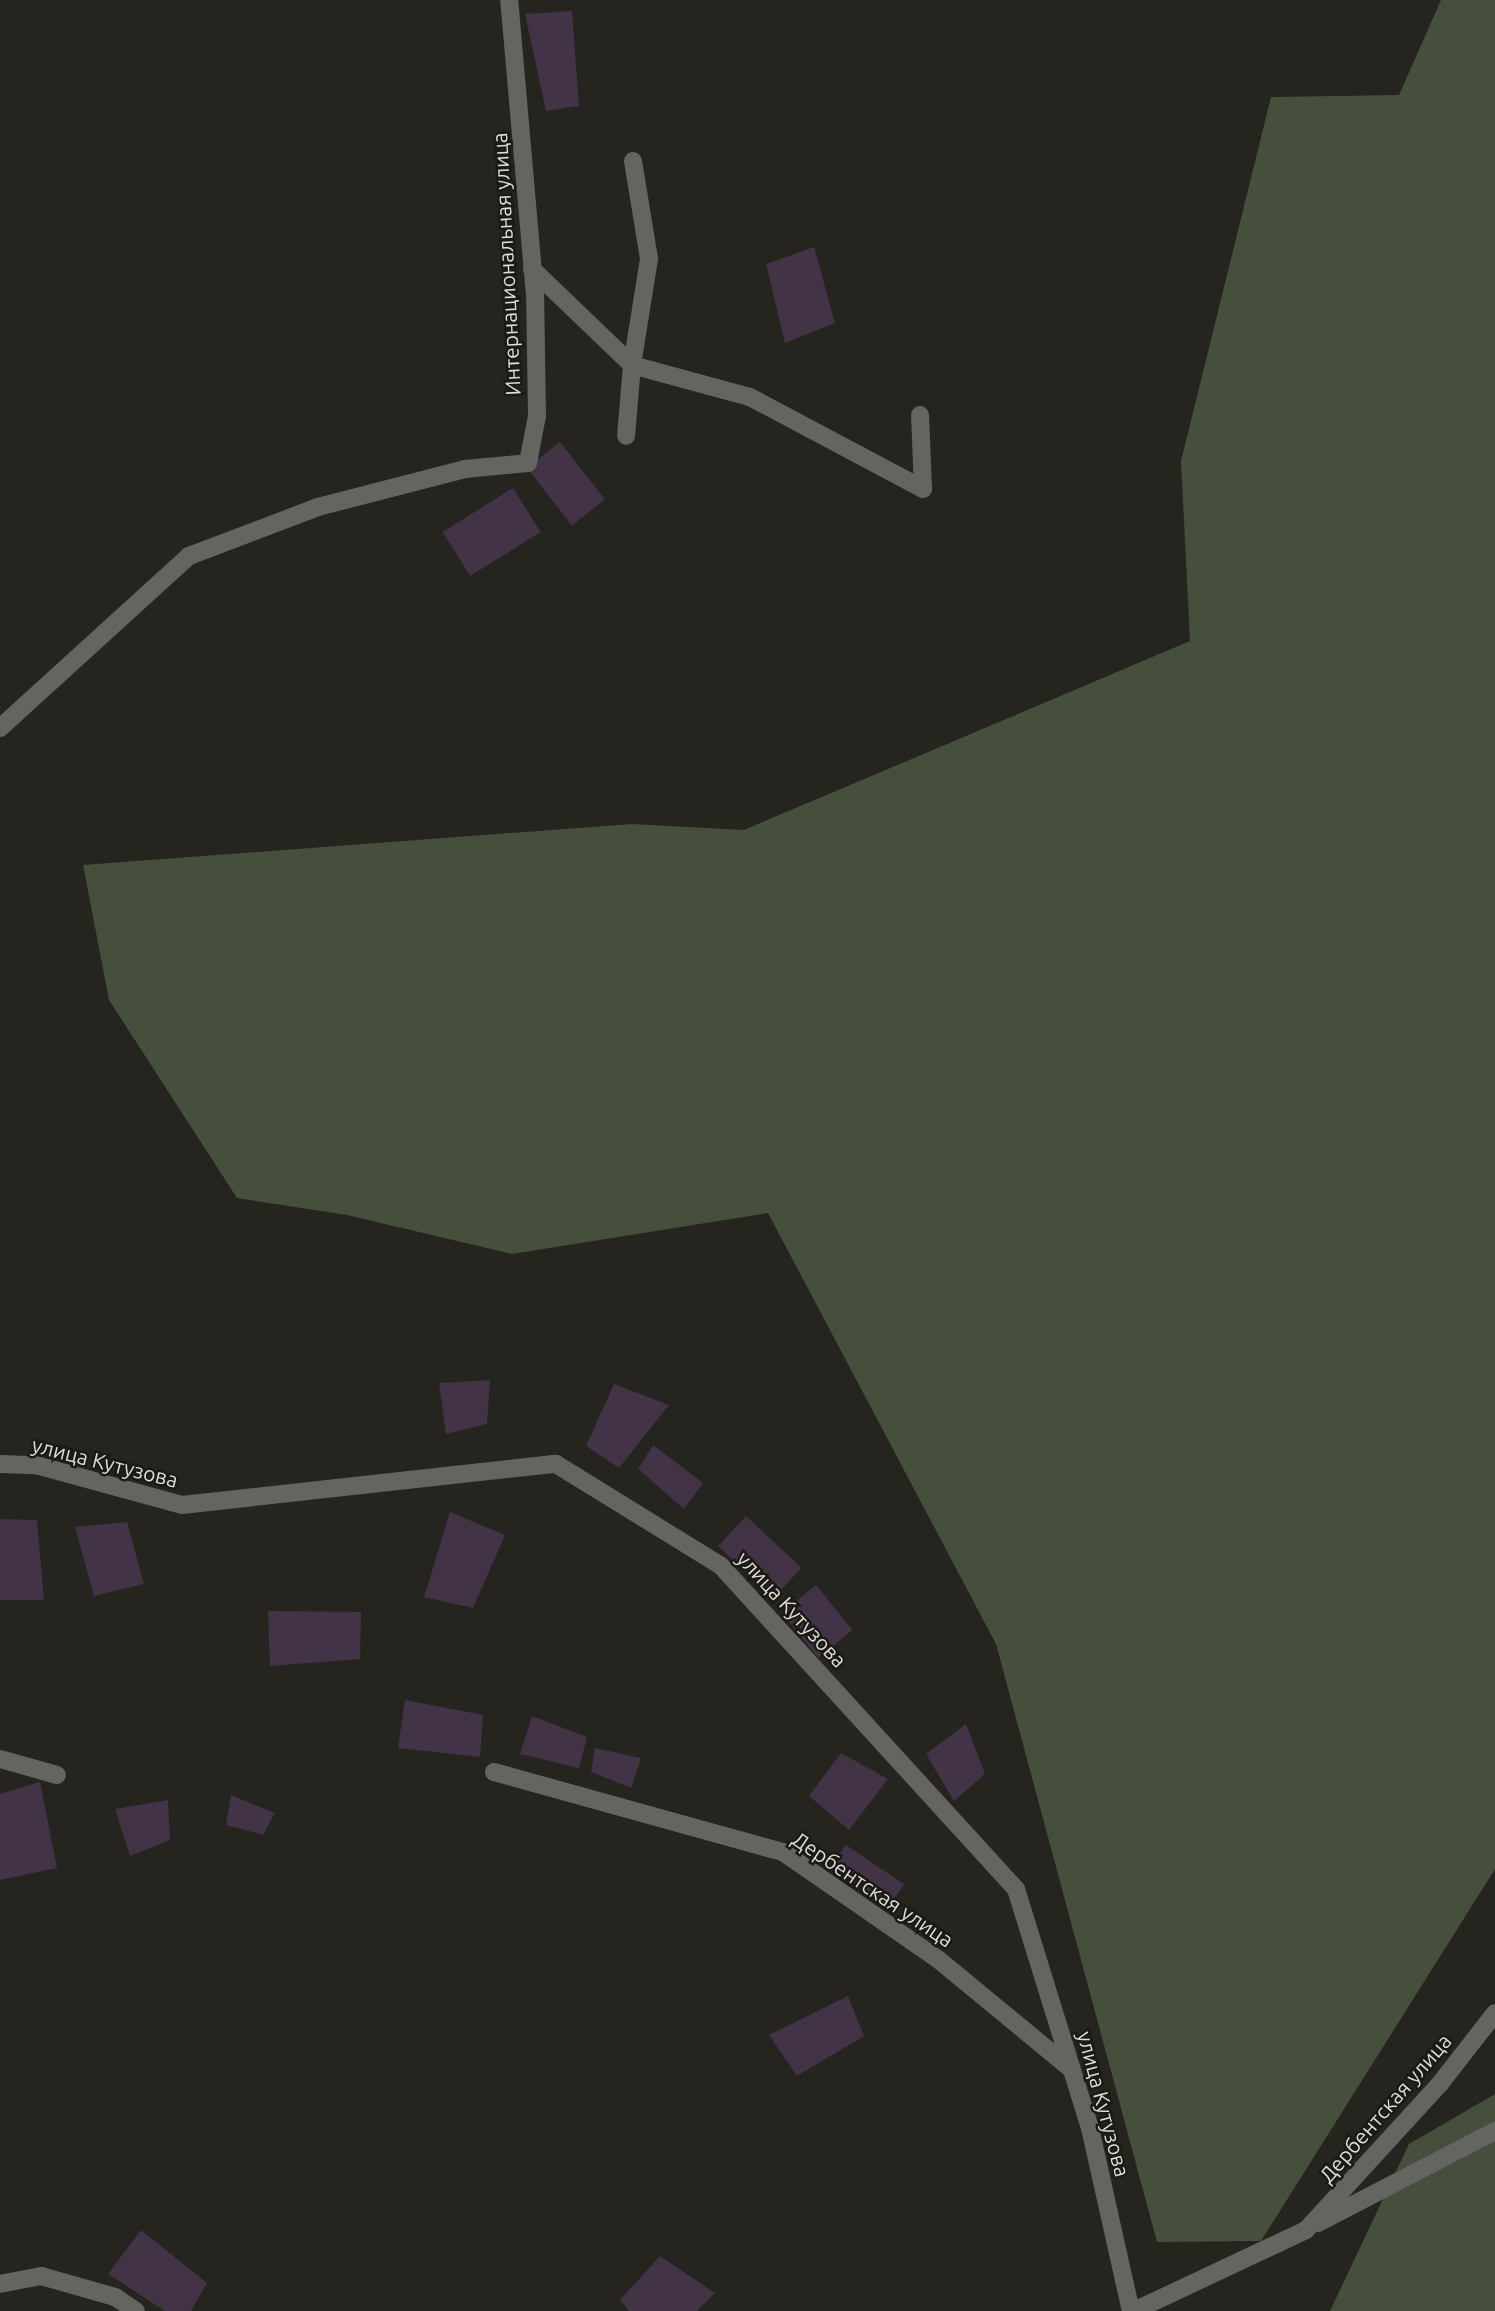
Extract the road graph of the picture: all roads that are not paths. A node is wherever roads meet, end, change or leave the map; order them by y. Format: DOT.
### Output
graph roads {
  1 [pos="509,0"];
  2 [pos="634,161"];
  3 [pos="532,269"];
  4 [pos="632,365"];
  5 [pos="920,415"];
  6 [pos="626,436"];
  7 [pos="0,728"];
  8 [pos="0,1464"];
  9 [pos="0,1759"];
  10 [pos="494,1772"];
  11 [pos="57,1775"];
  12 [pos="1495,2013"];
  13 [pos="1073,2072"];
  14 [pos="1495,2131"];
  15 [pos="1306,2230"];
  16 [pos="0,2284"];
  17 [pos="136,2311"];
  18 [pos="1133,2311"];
  1 -- 3 [label="street, Интернациональная улица"];
  2 -- 4 [label="street"];
  3 -- 4 [label="street"];
  3 -- 7 [label="street, Интернациональная улица"];
  4 -- 5 [label="street"];
  4 -- 6 [label="street"];
  8 -- 13 [label="street, улица Кутузова"];
  9 -- 11 [label="street"];
  10 -- 13 [label="street, Дербентская улица"];
  12 -- 15 [label="street, Дербентская улица"];
  13 -- 18 [label="street, улица Кутузова"];
  14 -- 15 [label="street, Дербентская улица"];
  15 -- 18 [label="street, Дербентская улица"];
  16 -- 17 [label="street"];
}
